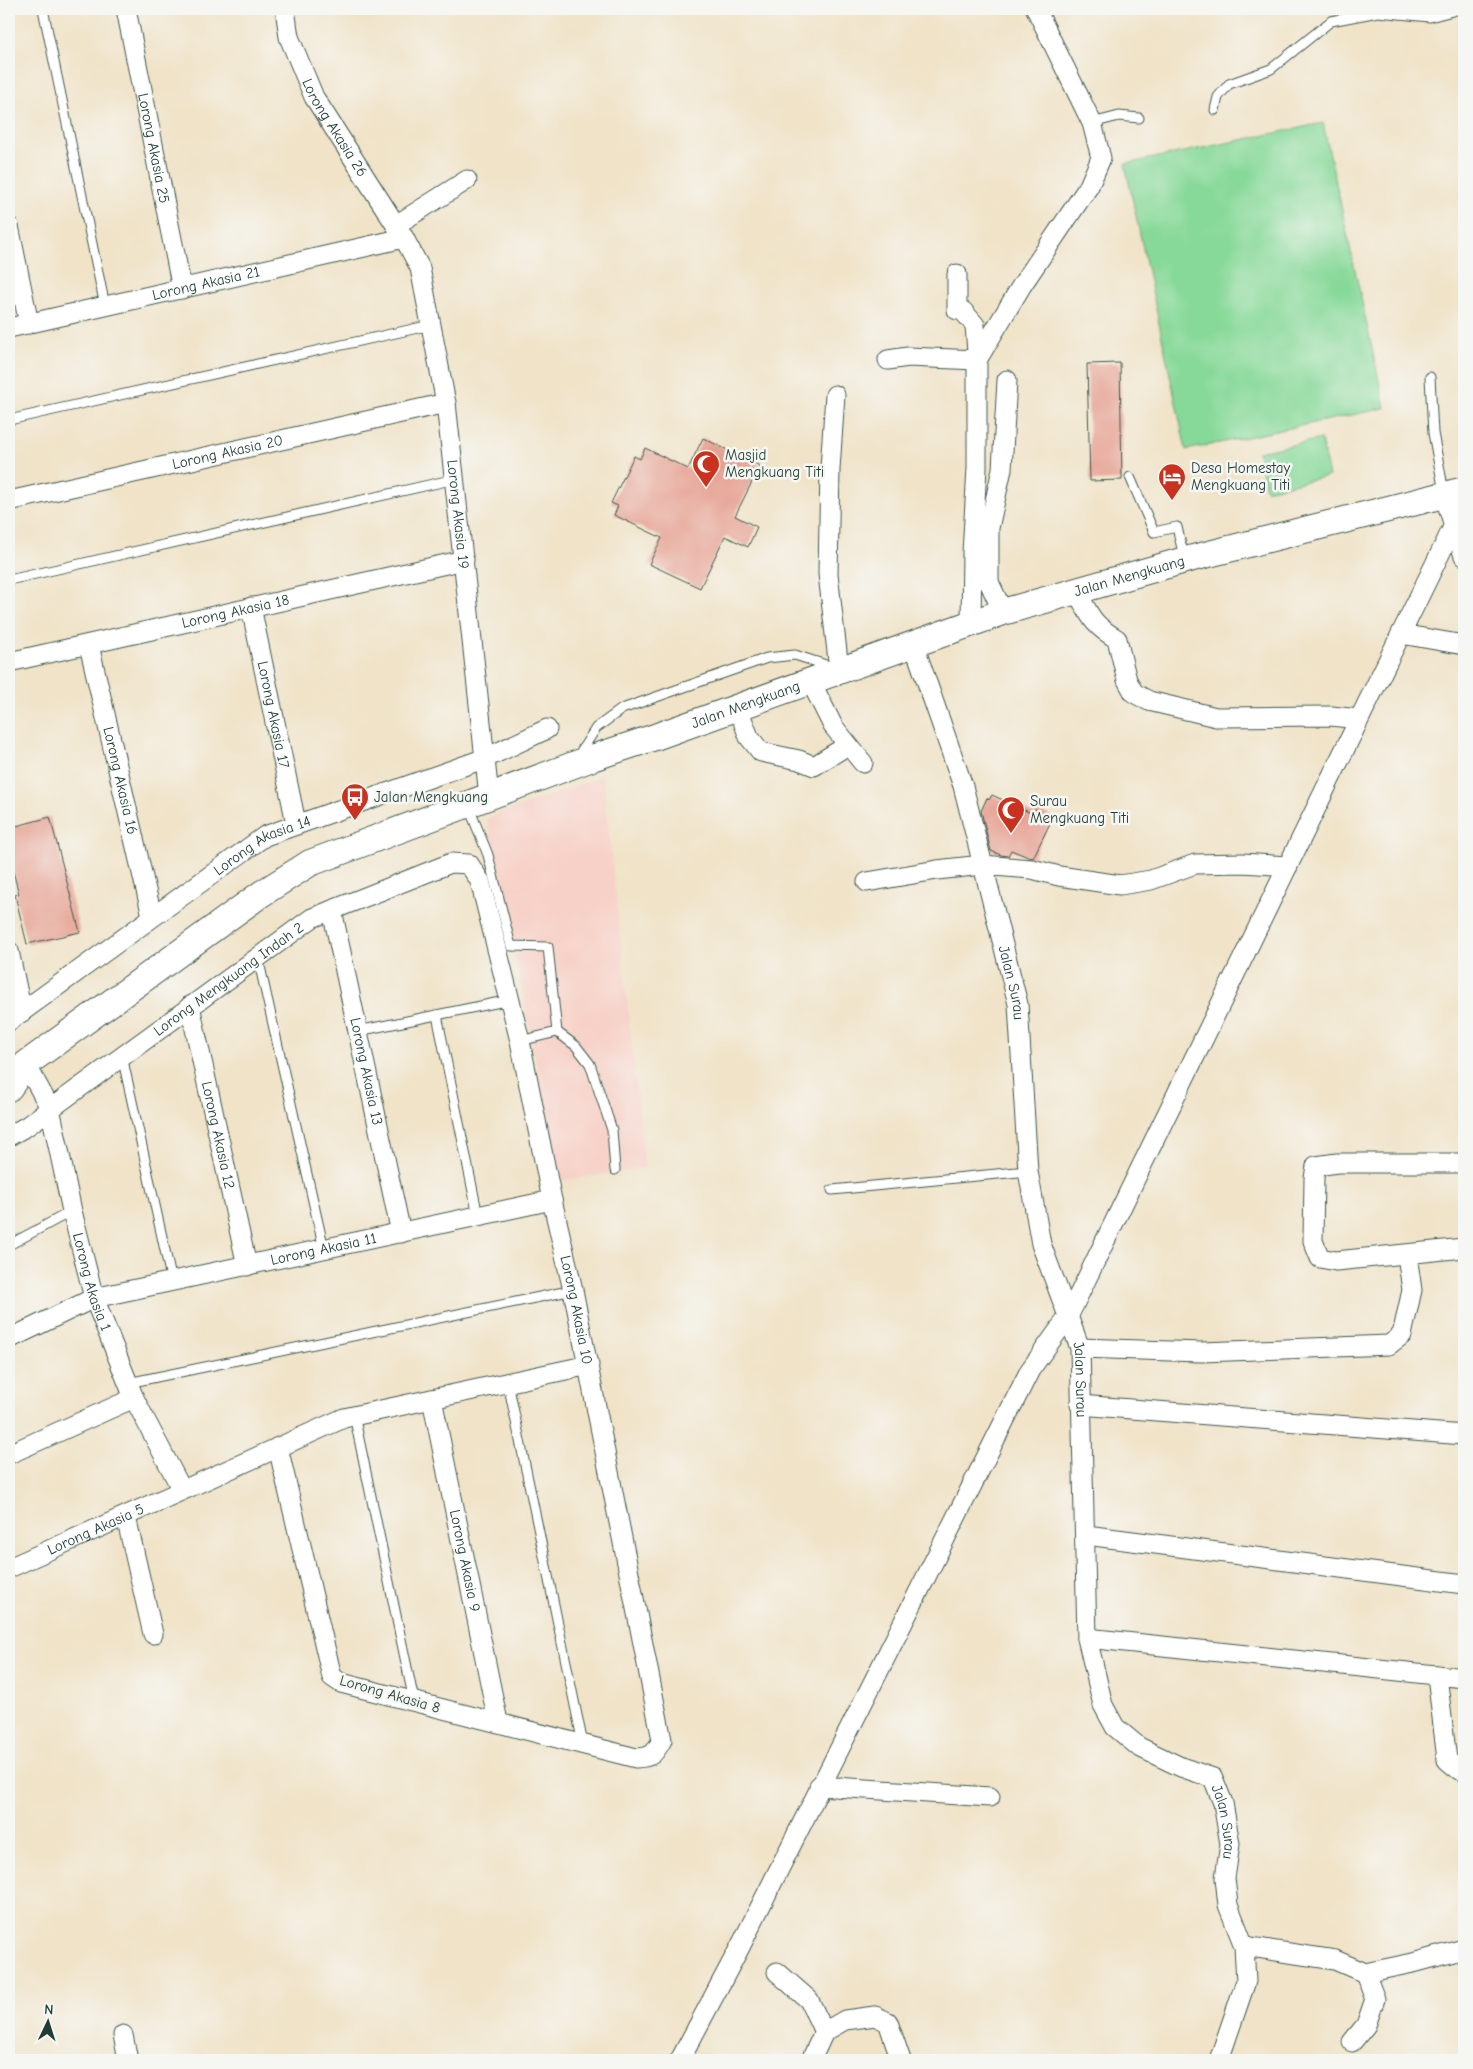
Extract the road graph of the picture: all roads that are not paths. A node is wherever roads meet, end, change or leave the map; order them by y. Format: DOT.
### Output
graph roads {
  1 [pos="43,9"];
  2 [pos="126,9"];
  3 [pos="285,9"];
  4 [pos="1036,9"];
  5 [pos="1460,9"];
  6 [pos="1215,110"];
  7 [pos="1139,118"];
  8 [pos="1092,122"];
  9 [pos="467,180"];
  10 [pos="9,226"];
  11 [pos="400,231"];
  12 [pos="957,274"];
  13 [pos="182,289"];
  14 [pos="105,306"];
  15 [pos="29,324"];
  16 [pos="431,325"];
  17 [pos="9,328"];
  18 [pos="888,360"];
  19 [pos="977,360"];
  20 [pos="1430,377"];
  21 [pos="1007,380"];
  22 [pos="834,395"];
  23 [pos="446,403"];
  24 [pos="9,420"];
  25 [pos="977,468"];
  26 [pos="1002,469"];
  27 [pos="1130,478"];
  28 [pos="455,479"];
  29 [pos="1454,492"];
  30 [pos="9,501"];
  31 [pos="1454,525"];
  32 [pos="1464,556"];
  33 [pos="464,560"];
  34 [pos="1185,560"];
  35 [pos="9,580"];
  36 [pos="1076,590"];
  37 [pos="999,604"];
  38 [pos="251,607"];
  39 [pos="971,613"];
  40 [pos="1401,634"];
  41 [pos="89,645"];
  42 [pos="914,645"];
  43 [pos="1464,645"];
  44 [pos="9,662"];
  45 [pos="839,669"];
  46 [pos="810,680"];
  47 [pos="737,706"];
  48 [pos="1359,719"];
  49 [pos="547,729"];
  50 [pos="848,745"];
  51 [pos="486,758"];
  52 [pos="863,763"];
  53 [pos="572,765"];
  54 [pos="479,800"];
  55 [pos="296,823"];
  56 [pos="469,864"];
  57 [pos="982,865"];
  58 [pos="1288,866"];
  59 [pos="867,882"];
  60 [pos="332,910"];
  61 [pos="152,916"];
  62 [pos="9,951"];
  63 [pos="258,957"];
  64 [pos="510,1000"];
  65 [pos="190,1006"];
  66 [pos="437,1015"];
  67 [pos="16,1016"];
  68 [pos="358,1031"];
  69 [pos="557,1032"];
  70 [pos="520,1041"];
  71 [pos="122,1056"];
  72 [pos="18,1066"];
  73 [pos="9,1088"];
  74 [pos="50,1108"];
  75 [pos="9,1136"];
  76 [pos="1464,1163"];
  77 [pos="615,1170"];
  78 [pos="1028,1171"];
  79 [pos="832,1190"];
  80 [pos="552,1200"];
  81 [pos="72,1211"];
  82 [pos="478,1216"];
  83 [pos="401,1233"];
  84 [pos="9,1245"];
  85 [pos="1464,1248"];
  86 [pos="324,1249"];
  87 [pos="1407,1254"];
  88 [pos="247,1266"];
  89 [pos="172,1282"];
  90 [pos="573,1290"];
  91 [pos="94,1298"];
  92 [pos="1068,1317"];
  93 [pos="9,1339"];
  94 [pos="1080,1348"];
  95 [pos="588,1365"];
  96 [pos="508,1382"];
  97 [pos="131,1390"];
  98 [pos="432,1399"];
  99 [pos="1080,1405"];
  100 [pos="354,1415"];
  101 [pos="1464,1435"];
  102 [pos="278,1447"];
  103 [pos="9,1454"];
  104 [pos="182,1490"];
  105 [pos="126,1517"];
  106 [pos="1086,1534"];
  107 [pos="9,1568"];
  108 [pos="1464,1584"];
  109 [pos="153,1634"];
  110 [pos="1087,1638"];
  111 [pos="1437,1675"];
  112 [pos="1464,1678"];
  113 [pos="414,1701"];
  114 [pos="498,1722"];
  115 [pos="583,1744"];
  116 [pos="649,1757"];
  117 [pos="1464,1771"];
  118 [pos="820,1786"];
  119 [pos="990,1797"];
  120 [pos="1244,1946"];
  121 [pos="1464,1949"];
  122 [pos="777,1972"];
  123 [pos="1365,1973"];
  124 [pos="824,2032"];
  125 [pos="123,2034"];
  126 [pos="1352,2042"];
  127 [pos="128,2060"];
  128 [pos="680,2060"];
  129 [pos="811,2060"];
  130 [pos="901,2060"];
  131 [pos="1219,2060"];
  1 -- 14 [label="lane"];
  2 -- 13 [label="street, Lorong Akasia 25"];
  3 -- 11 [label="street, Lorong Akasia 26"];
  4 -- 8 [label="street"];
  5 -- 6 [label="lane"];
  7 -- 8 [label="lane"];
  8 -- 19 [label="street"];
  9 -- 11 [label="street, Lorong Akasia 21"];
  10 -- 15 [label="street"];
  11 -- 13 [label="street, Lorong Akasia 21"];
  11 -- 16 [label="street, Lorong Akasia 19"];
  12 -- 19 [label="street"];
  13 -- 14 [label="street, Lorong Akasia 21"];
  14 -- 15 [label="street, Lorong Akasia 21"];
  15 -- 17 [label="street, Lorong Akasia 21"];
  16 -- 23 [label="street, Lorong Akasia 19"];
  16 -- 24 [label="lane"];
  18 -- 19 [label="street"];
  19 -- 25 [label="street"];
  20 -- 29 [label="lane"];
  21 -- 26 [label="street"];
  22 -- 45 [label="street"];
  23 -- 28 [label="street, Lorong Akasia 19"];
  23 -- 30 [label="street, Lorong Akasia 20"];
  25 -- 26 [label="street"];
  25 -- 39 [label="street"];
  26 -- 37 [label="street"];
  27 -- 34 [label="lane"];
  28 -- 33 [label="street, Lorong Akasia 19"];
  28 -- 35 [label="lane"];
  29 -- 31 [label="street"];
  29 -- 34 [label="main road, Jalan Mengkuang"];
  31 -- 32 [label="street"];
  31 -- 40 [label="street"];
  33 -- 38 [label="street, Lorong Akasia 18"];
  33 -- 51 [label="street, Lorong Akasia 19"];
  34 -- 36 [label="main road, Jalan Mengkuang"];
  36 -- 37 [label="main road, Jalan Mengkuang"];
  36 -- 48 [label="street"];
  37 -- 39 [label="main road, Jalan Mengkuang"];
  38 -- 41 [label="street, Lorong Akasia 18"];
  38 -- 55 [label="street, Lorong Akasia 17"];
  39 -- 42 [label="main road, Jalan Mengkuang"];
  40 -- 43 [label="street"];
  40 -- 48 [label="street"];
  41 -- 44 [label="street, Lorong Akasia 18"];
  41 -- 61 [label="street, Lorong Akasia 16"];
  42 -- 45 [label="main road, Jalan Mengkuang"];
  42 -- 57 [label="street, Jalan Surau"];
  45 -- 46 [label="main road, Jalan Mengkuang"];
  45 -- 53 [label="lane"];
  46 -- 47 [label="main road, Jalan Mengkuang"];
  46 -- 50 [label="street"];
  47 -- 50 [label="street"];
  47 -- 53 [label="main road, Jalan Mengkuang"];
  48 -- 58 [label="street"];
  49 -- 51 [label="street, Lorong Akasia 14"];
  50 -- 52 [label="street"];
  51 -- 54 [label="street, Lorong Akasia 19"];
  51 -- 55 [label="street, Lorong Akasia 14"];
  53 -- 54 [label="main road, Jalan Mengkuang"];
  54 -- 69 [label="lane"];
  54 -- 72 [label="main road, Jalan Mengkuang"];
  55 -- 61 [label="street, Lorong Akasia 14"];
  56 -- 60 [label="street, Lorong Mengkuang Indah 2"];
  56 -- 64 [label="street, Lorong Akasia 10"];
  57 -- 58 [label="street"];
  57 -- 59 [label="street"];
  57 -- 78 [label="street, Jalan Surau"];
  58 -- 92 [label="street"];
  60 -- 63 [label="street, Lorong Mengkuang Indah 2"];
  60 -- 68 [label="street, Lorong Akasia 13"];
  61 -- 67 [label="street, Lorong Akasia 14"];
  62 -- 67 [label="street"];
  63 -- 65 [label="street, Lorong Mengkuang Indah 2"];
  63 -- 86 [label="lane"];
  64 -- 66 [label="lane"];
  64 -- 70 [label="street, Lorong Akasia 10"];
  65 -- 71 [label="street, Lorong Mengkuang Indah 2"];
  65 -- 88 [label="street, Lorong Akasia 12"];
  66 -- 68 [label="lane"];
  66 -- 82 [label="lane"];
  68 -- 83 [label="street, Lorong Akasia 13"];
  69 -- 70 [label="lane"];
  69 -- 77 [label="lane"];
  70 -- 80 [label="street, Lorong Akasia 10"];
  71 -- 74 [label="street, Lorong Mengkuang Indah 2"];
  71 -- 89 [label="lane"];
  72 -- 73 [label="main road, Jalan Mengkuang"];
  72 -- 74 [label="street, Lorong Akasia 1"];
  74 -- 75 [label="street, Lorong Mengkuang Indah 2"];
  74 -- 81 [label="street, Lorong Akasia 1"];
  76 -- 87 [label="street"];
  78 -- 79 [label="lane"];
  78 -- 92 [label="street, Jalan Surau"];
  80 -- 82 [label="street, Lorong Akasia 11"];
  80 -- 90 [label="street, Lorong Akasia 10"];
  81 -- 84 [label="lane"];
  81 -- 91 [label="street, Lorong Akasia 1"];
  82 -- 83 [label="street, Lorong Akasia 11"];
  83 -- 86 [label="street, Lorong Akasia 11"];
  85 -- 87 [label="street"];
  86 -- 88 [label="street, Lorong Akasia 11"];
  87 -- 94 [label="street"];
  88 -- 89 [label="street, Lorong Akasia 11"];
  89 -- 91 [label="street, Lorong Akasia 11"];
  90 -- 95 [label="street, Lorong Akasia 10"];
  90 -- 97 [label="lane"];
  91 -- 93 [label="street, Lorong Akasia 11"];
  91 -- 97 [label="street, Lorong Akasia 1"];
  92 -- 94 [label="street, Jalan Surau"];
  92 -- 118 [label="street"];
  94 -- 99 [label="street, Jalan Surau"];
  95 -- 96 [label="street, Lorong Akasia 5"];
  95 -- 116 [label="street, Lorong Akasia 10"];
  96 -- 98 [label="street, Lorong Akasia 5"];
  96 -- 115 [label="lane"];
  97 -- 103 [label="street"];
  97 -- 104 [label="street, Lorong Akasia 1"];
  98 -- 100 [label="street, Lorong Akasia 5"];
  98 -- 114 [label="street, Lorong Akasia 9"];
  99 -- 101 [label="street"];
  99 -- 106 [label="street, Jalan Surau"];
  100 -- 102 [label="street, Lorong Akasia 5"];
  100 -- 113 [label="lane"];
  102 -- 104 [label="street, Lorong Akasia 5"];
  102 -- 113 [label="street, Lorong Akasia 8"];
  104 -- 105 [label="street, Lorong Akasia 5"];
  105 -- 107 [label="street, Lorong Akasia 5"];
  105 -- 109 [label="street"];
  106 -- 108 [label="street"];
  106 -- 110 [label="street, Jalan Surau"];
  110 -- 111 [label="street"];
  110 -- 120 [label="street, Jalan Surau"];
  111 -- 112 [label="street"];
  111 -- 117 [label="street"];
  113 -- 114 [label="street, Lorong Akasia 8"];
  114 -- 115 [label="street, Lorong Akasia 8"];
  115 -- 116 [label="street, Lorong Akasia 8"];
  118 -- 119 [label="street"];
  118 -- 128 [label="street"];
  120 -- 123 [label="street"];
  120 -- 131 [label="street, Jalan Surau"];
  121 -- 123 [label="street"];
  122 -- 124 [label="street"];
  123 -- 126 [label="street"];
  124 -- 129 [label="street"];
  124 -- 130 [label="street"];
  125 -- 127 [label="street"];
}
